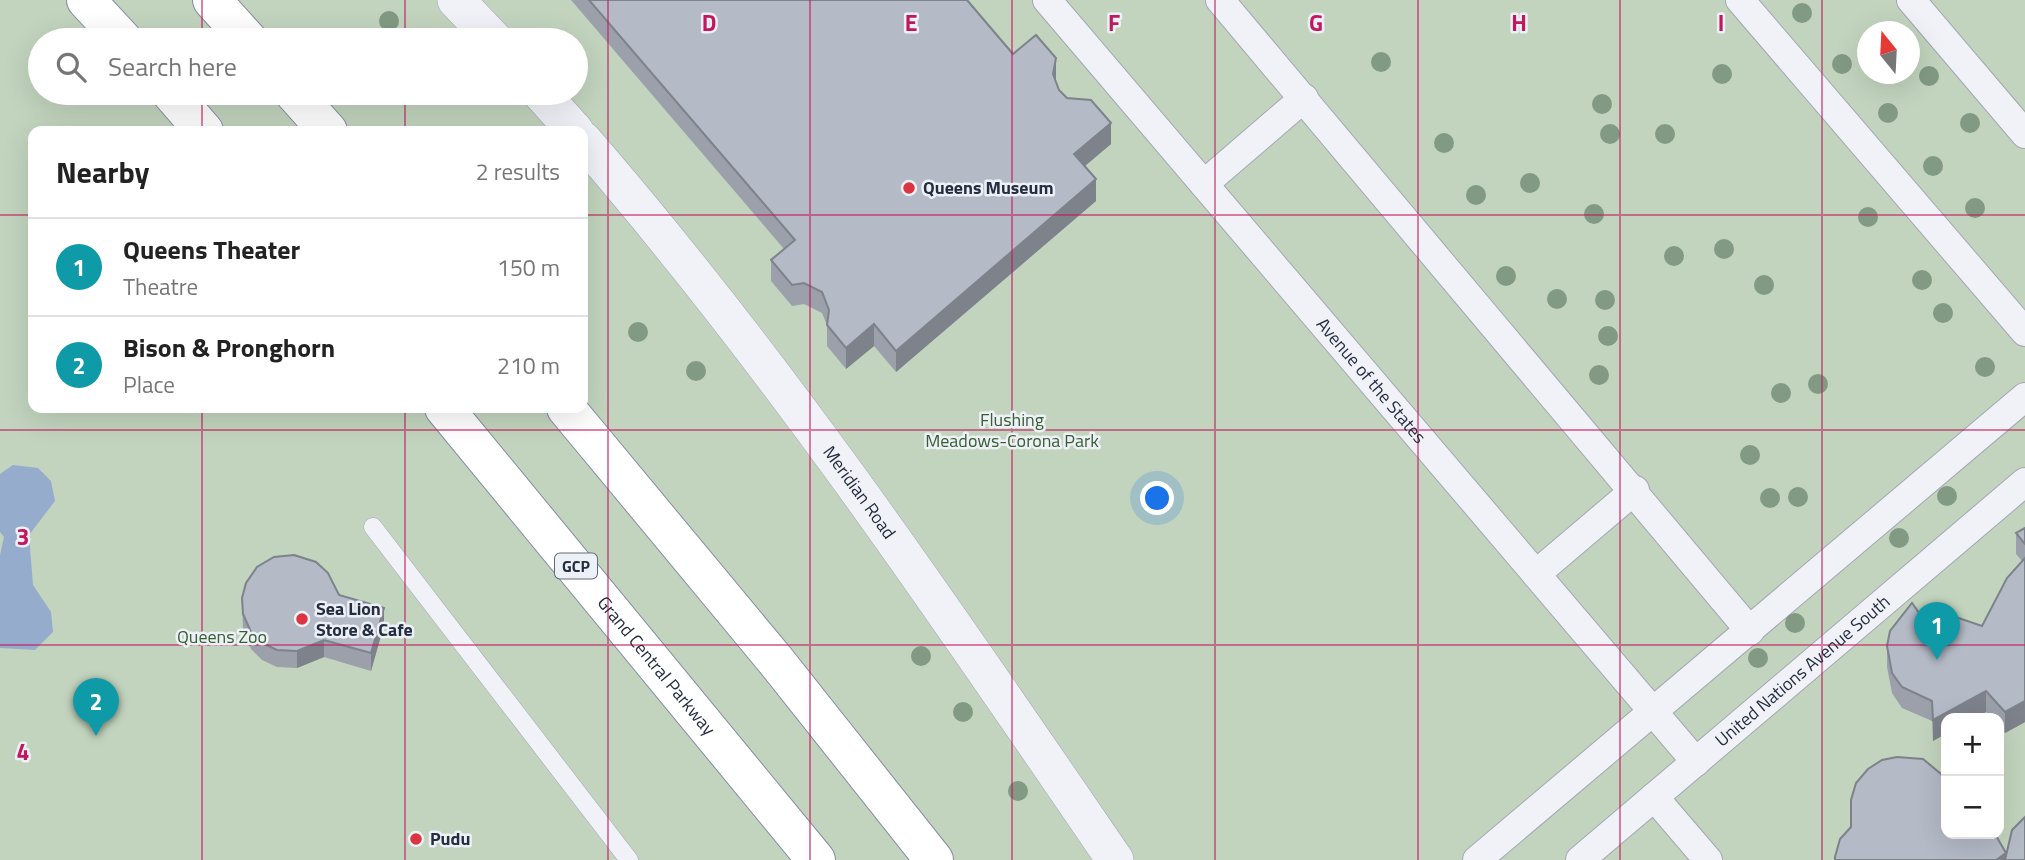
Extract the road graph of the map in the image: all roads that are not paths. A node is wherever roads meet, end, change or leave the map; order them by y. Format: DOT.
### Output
graph roads {
  1 [pos="86,0"];
  2 [pos="212,0"];
  3 [pos="456,0"];
  4 [pos="1048,0"];
  5 [pos="1220,0"];
  6 [pos="1740,0"];
  7 [pos="1911,0"];
  8 [pos="112,28"];
  9 [pos="237,28"];
  10 [pos="483,28"];
  11 [pos="1304,99"];
  12 [pos="181,105"];
  13 [pos="305,105"];
  14 [pos="552,105"];
  15 [pos="200,126"];
  16 [pos="324,126"];
  17 [pos="571,126"];
  18 [pos="2025,134"];
  19 [pos="588,146"];
  20 [pos="1203,184"];
  21 [pos="2025,332"];
  22 [pos="2025,397"];
  23 [pos="448,413"];
  24 [pos="570,413"];
  25 [pos="2025,482"];
  26 [pos="1635,490"];
  27 [pos="373,527"];
  28 [pos="1536,574"];
  29 [pos="1750,631"];
  30 [pos="776,661"];
  31 [pos="1654,712"];
  32 [pos="708,725"];
  33 [pos="1696,762"];
  34 [pos="1654,797"];
  35 [pos="629,860"];
  36 [pos="797,860"];
  37 [pos="816,860"];
  38 [pos="934,860"];
  39 [pos="954,860"];
  40 [pos="1115,860"];
  41 [pos="1476,860"];
  42 [pos="1580,860"];
  43 [pos="1708,860"];
  1 -- 8 [label="highway"];
  2 -- 9 [label="highway"];
  3 -- 10 [label="street"];
  4 -- 20 [label="street, Avenue of the States"];
  5 -- 11 [label="street"];
  6 -- 21 [label="street"];
  7 -- 18 [label="street"];
  11 -- 20 [label="street"];
  11 -- 26 [label="street"];
  12 -- 15 [label="highway"];
  13 -- 16 [label="highway"];
  14 -- 17 [label="street"];
  19 -- 40 [label="street, Meridian Road"];
  20 -- 28 [label="street, Avenue of the States"];
  22 -- 29 [label="street"];
  23 -- 32 [label="highway, Grand Central Parkway / GCP"];
  24 -- 30 [label="highway"];
  25 -- 33 [label="street, United Nations Avenue South"];
  26 -- 28 [label="street"];
  26 -- 29 [label="street"];
  27 -- 35 [label="lane"];
  28 -- 31 [label="street, Avenue of the States"];
  29 -- 31 [label="street"];
  30 -- 38 [label="highway"];
  30 -- 39 [label="highway"];
  31 -- 33 [label="street, Avenue of the States"];
  31 -- 41 [label="street"];
  32 -- 36 [label="highway"];
  32 -- 37 [label="highway, Grand Central Parkway / GCP"];
  33 -- 34 [label="street, United Nations Avenue South"];
  34 -- 42 [label="street, United Nations Avenue South"];
  34 -- 43 [label="street"];
}
